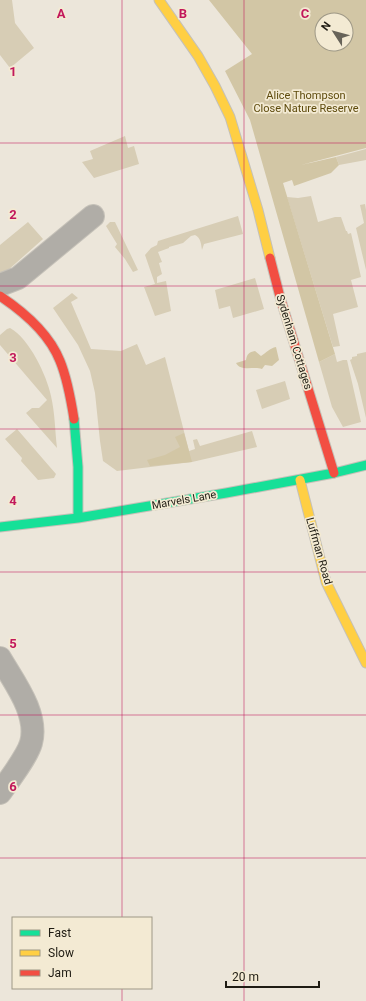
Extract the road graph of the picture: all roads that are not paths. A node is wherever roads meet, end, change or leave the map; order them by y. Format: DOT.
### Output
graph roads {
  1 [pos="158,0"];
  2 [pos="93,216"];
  3 [pos="0,285"];
  4 [pos="0,296"];
  5 [pos="366,465"];
  6 [pos="334,474"];
  7 [pos="300,480"];
  8 [pos="78,518"];
  9 [pos="0,527"];
  10 [pos="0,658"];
  11 [pos="366,663"];
  12 [pos="0,793"];
  1 -- 6 [label="street, Sydenham Cottages"];
  2 -- 3 [label="street"];
  4 -- 8 [label="street"];
  5 -- 6 [label="street, Marvels Lane"];
  6 -- 7 [label="street, Marvels Lane"];
  7 -- 8 [label="street, Marvels Lane"];
  7 -- 11 [label="street, Luffman Road"];
  8 -- 9 [label="street, Marvels Lane"];
  10 -- 12 [label="street"];
}
